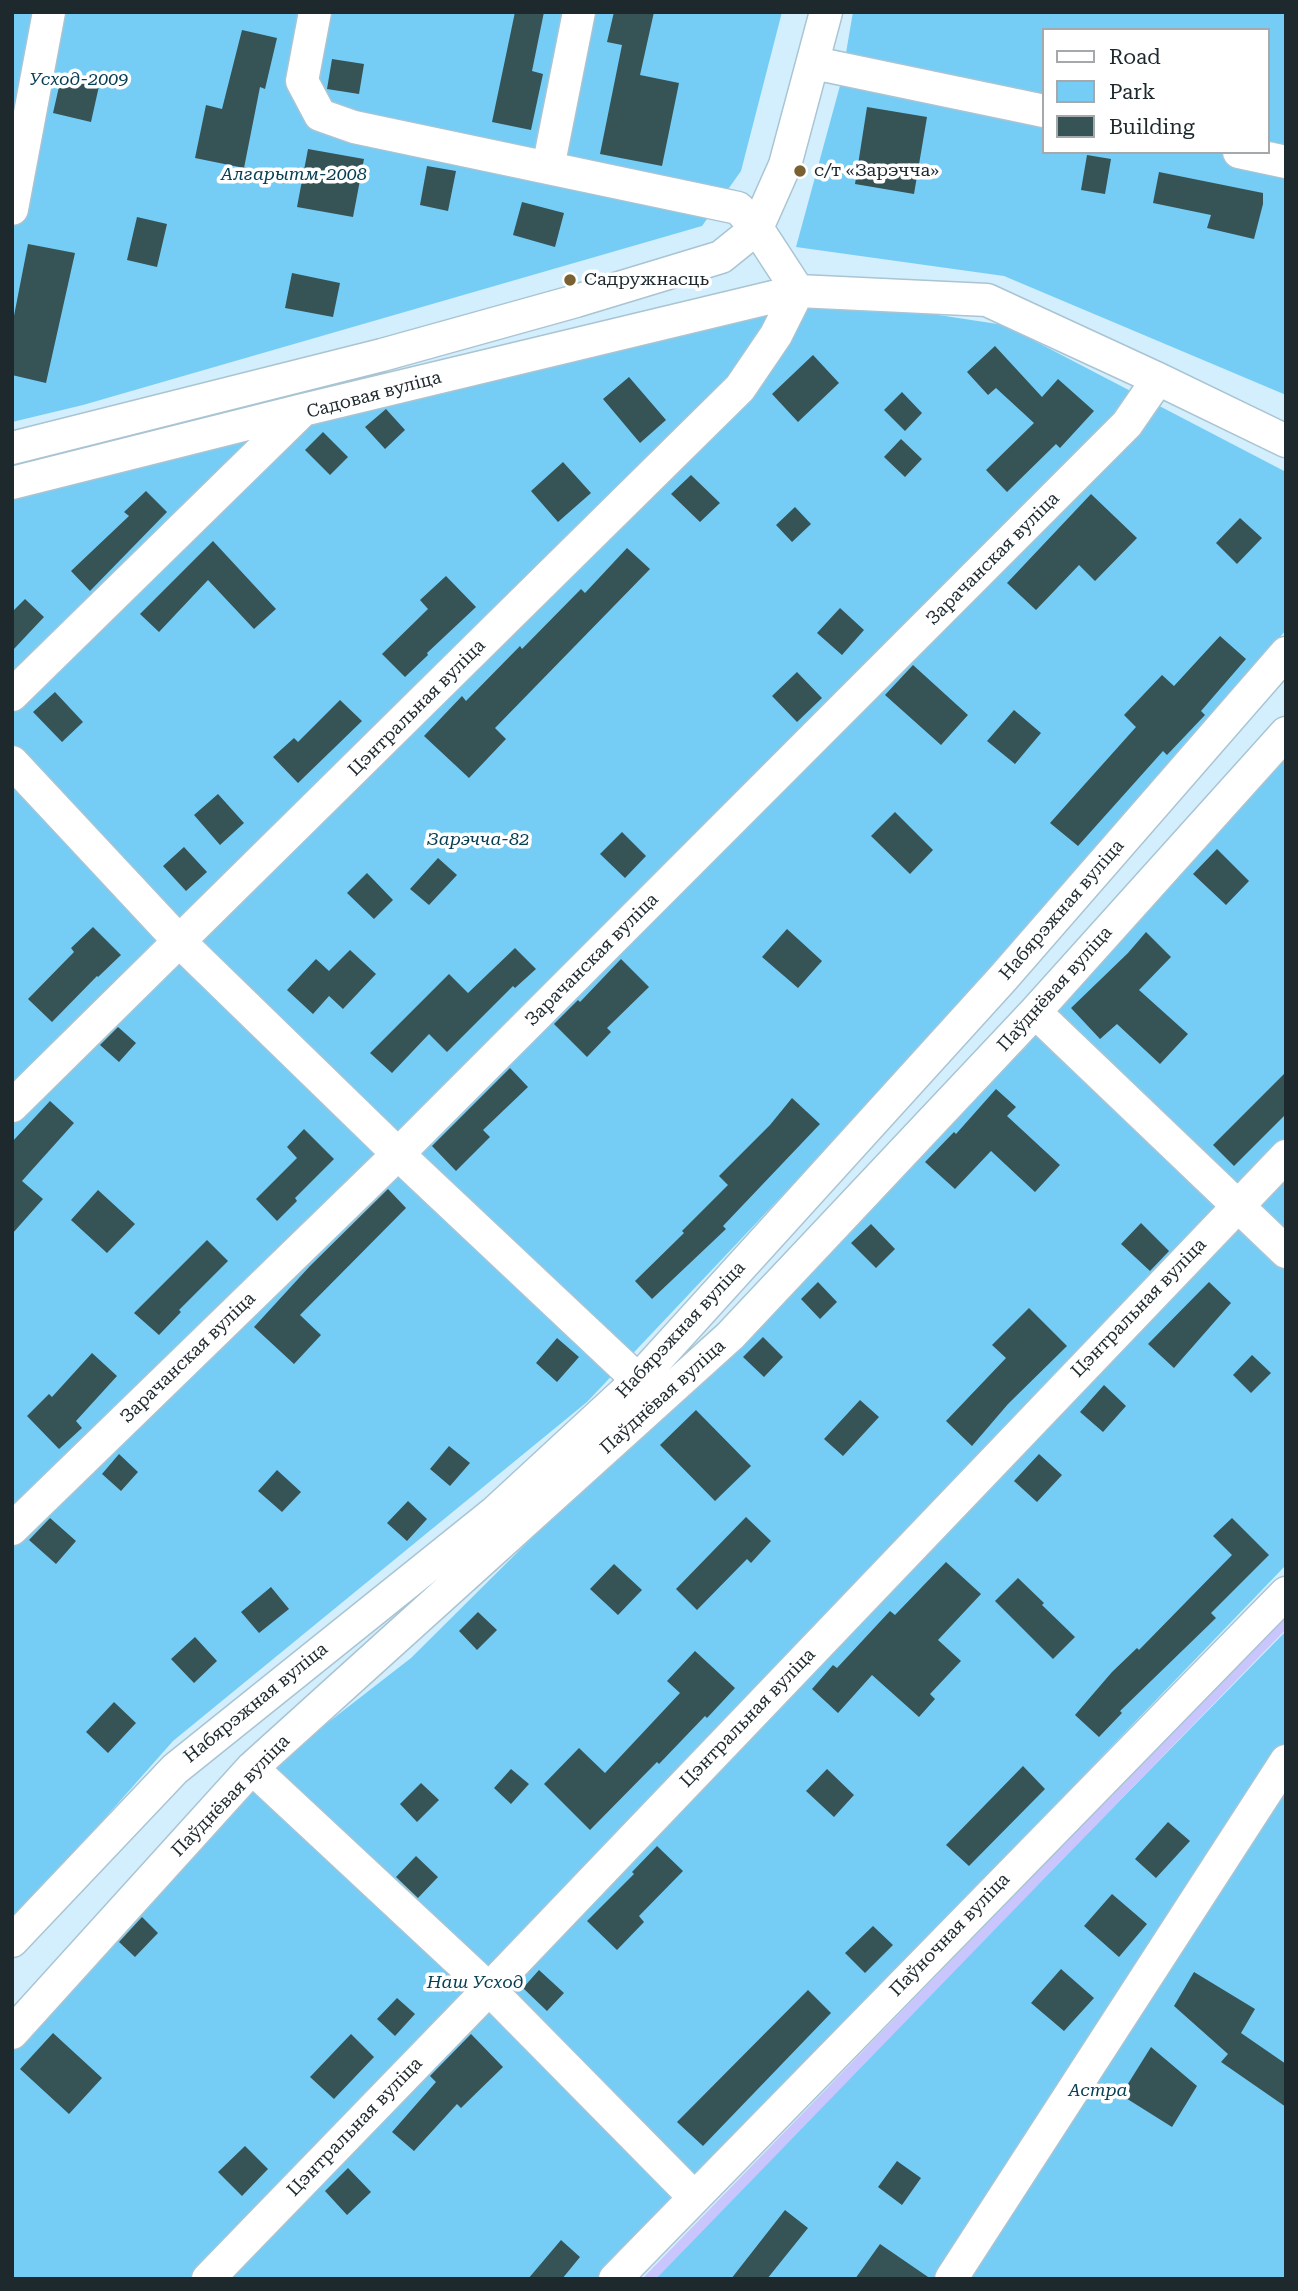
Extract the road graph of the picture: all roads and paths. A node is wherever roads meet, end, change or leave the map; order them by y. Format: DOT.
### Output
graph roads {
  1 [pos="49,12"];
  2 [pos="315,12"];
  3 [pos="579,12"];
  4 [pos="826,12"];
  5 [pos="814,63"];
  6 [pos="24,76"];
  7 [pos="1042,111"];
  8 [pos="1248,154"];
  9 [pos="1286,162"];
  10 [pos="548,168"];
  11 [pos="12,209"];
  12 [pos="757,228"];
  13 [pos="798,291"];
  14 [pos="1158,379"];
  15 [pos="303,410"];
  16 [pos="1286,441"];
  17 [pos="12,448"];
  18 [pos="12,483"];
  19 [pos="1286,653"];
  20 [pos="12,695"];
  21 [pos="1286,733"];
  22 [pos="12,762"];
  23 [pos="180,942"];
  24 [pos="1035,1012"];
  25 [pos="12,1106"];
  26 [pos="398,1154"];
  27 [pos="1286,1156"];
  28 [pos="1238,1205"];
  29 [pos="1286,1252"];
  30 [pos="638,1380"];
  31 [pos="12,1529"];
  32 [pos="1286,1593"];
  33 [pos="1286,1761"];
  34 [pos="252,1768"];
  35 [pos="12,1941"];
  36 [pos="489,1989"];
  37 [pos="12,2033"];
  38 [pos="694,2197"];
  39 [pos="208,2279"];
  40 [pos="615,2279"];
  41 [pos="951,2279"];
  1 -- 6 [label="street"];
  2 -- 10 [label="street"];
  3 -- 10 [label="street"];
  4 -- 5 [label="street"];
  5 -- 7 [label="street"];
  5 -- 12 [label="street"];
  6 -- 11 [label="street"];
  8 -- 9 [label="street"];
  10 -- 12 [label="street"];
  12 -- 13 [label="street"];
  12 -- 17 [label="street"];
  13 -- 14 [label="street, Садовая вуліца"];
  13 -- 15 [label="street, Садовая вуліца"];
  13 -- 23 [label="street, Цэнтральная вуліца"];
  14 -- 16 [label="street, Садовая вуліца"];
  14 -- 26 [label="street, Зарачанская вуліца"];
  15 -- 18 [label="street"];
  15 -- 20 [label="street, Садовая вуліца"];
  19 -- 30 [label="street, Набярэжная вуліца"];
  21 -- 24 [label="street, Паўднёвая вуліца"];
  22 -- 23 [label="street"];
  23 -- 25 [label="street, Цэнтральная вуліца"];
  23 -- 26 [label="street"];
  24 -- 28 [label="street"];
  24 -- 34 [label="street, Паўднёвая вуліца"];
  26 -- 30 [label="street"];
  26 -- 31 [label="street, Зарачанская вуліца"];
  27 -- 28 [label="street, Цэнтральная вуліца"];
  28 -- 29 [label="street"];
  28 -- 36 [label="street, Цэнтральная вуліца"];
  30 -- 35 [label="street, Набярэжная вуліца"];
  32 -- 38 [label="street, Паўночная вуліца"];
  33 -- 41 [label="street"];
  34 -- 36 [label="street"];
  34 -- 37 [label="street, Паўднёвая вуліца"];
  36 -- 38 [label="street"];
  36 -- 39 [label="street, Цэнтральная вуліца"];
  38 -- 40 [label="street, Паўночная вуліца"];
}
